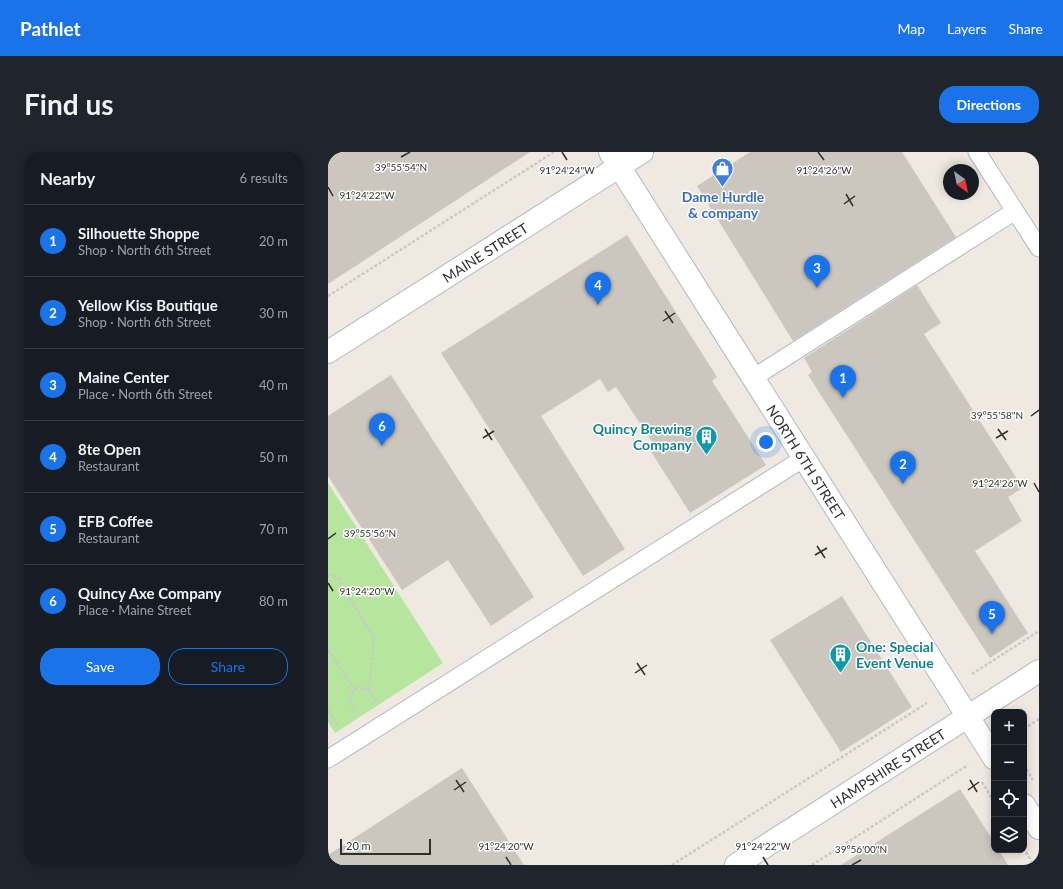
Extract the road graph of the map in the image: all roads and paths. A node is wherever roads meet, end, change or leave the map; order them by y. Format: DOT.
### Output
graph roads {
  1 [pos="554,152"];
  2 [pos="642,152"];
  3 [pos="977,152"];
  4 [pos="615,159"];
  5 [pos="1015,211"];
  6 [pos="1039,248"];
  7 [pos="328,296"];
  8 [pos="328,352"];
  9 [pos="753,378"];
  10 [pos="804,458"];
  11 [pos="328,575"];
  12 [pos="1039,631"];
  13 [pos="328,650"];
  14 [pos="1039,671"];
  15 [pos="950,688"];
  16 [pos="369,690"];
  17 [pos="968,717"];
  18 [pos="1039,719"];
  19 [pos="1027,727"];
  20 [pos="369,733"];
  21 [pos="991,752"];
  22 [pos="991,755"];
  23 [pos="328,759"];
  24 [pos="1027,770"];
  25 [pos="1035,783"];
  26 [pos="1027,810"];
  27 [pos="1039,828"];
  28 [pos="1026,853"];
  29 [pos="672,865"];
  30 [pos="736,865"];
  31 [pos="812,865"];
  32 [pos="1034,865"];
  1 -- 7 [label="path"];
  2 -- 4 [label="street, MAINE STREET"];
  3 -- 5 [label="lane"];
  4 -- 8 [label="street, MAINE STREET"];
  4 -- 9 [label="street, NORTH 6TH STREET"];
  5 -- 6 [label="lane"];
  5 -- 9 [label="lane"];
  9 -- 10 [label="street, NORTH 6TH STREET"];
  10 -- 15 [label="street, NORTH 6TH STREET"];
  10 -- 20 [label="lane"];
  11 -- 16 [label="path"];
  12 -- 15 [label="path"];
  13 -- 20 [label="path"];
  14 -- 17 [label="street, HAMPSHIRE STREET"];
  15 -- 17 [label="street, NORTH 6TH STREET"];
  15 -- 29 [label="path"];
  17 -- 21 [label="street, NORTH 6TH STREET"];
  17 -- 30 [label="street, HAMPSHIRE STREET"];
  18 -- 19 [label="path"];
  20 -- 23 [label="lane"];
  22 -- 31 [label="path"];
  24 -- 25 [label="path"];
  26 -- 27 [label="street"];
  28 -- 32 [label="path"];
}
